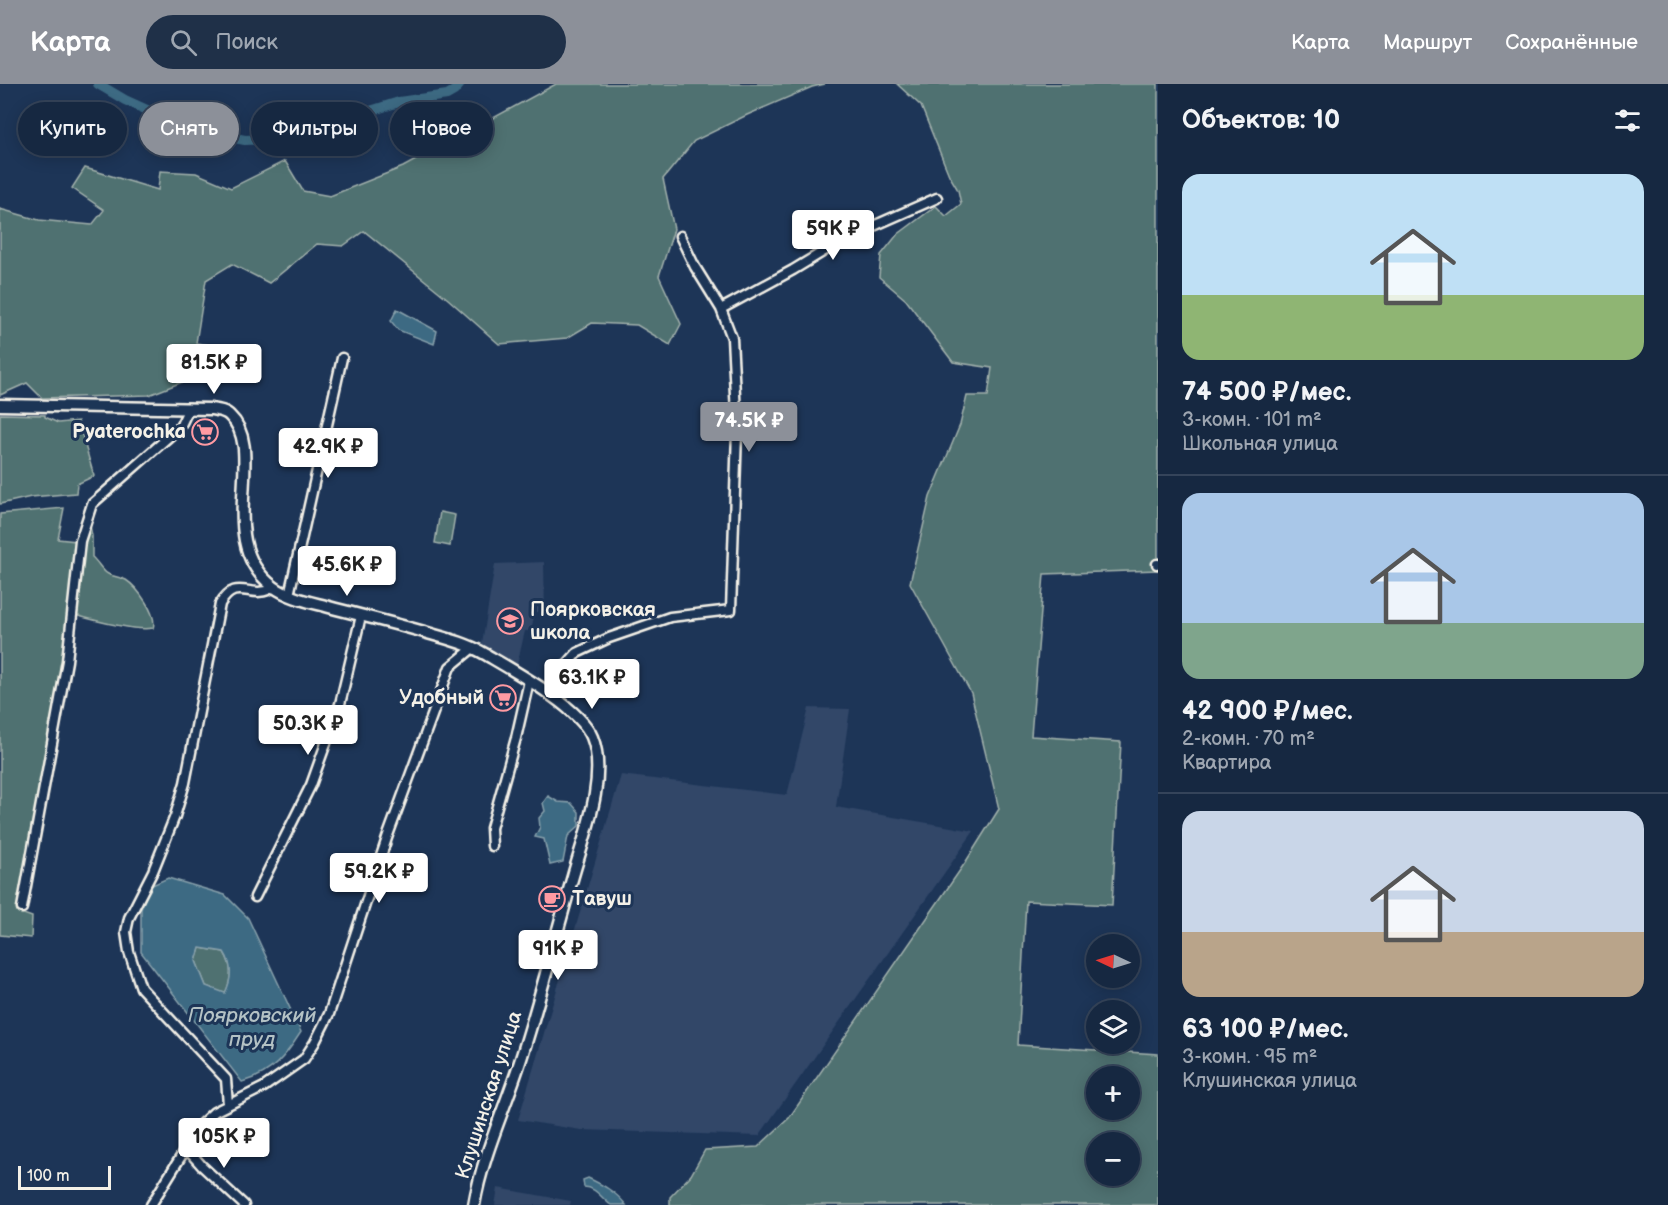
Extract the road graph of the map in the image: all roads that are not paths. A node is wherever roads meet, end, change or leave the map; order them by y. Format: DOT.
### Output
graph roads {
  1 [pos="937,198"];
  2 [pos="681,236"];
  3 [pos="721,309"];
  4 [pos="342,357"];
  5 [pos="0,405"];
  6 [pos="189,408"];
  7 [pos="274,587"];
  8 [pos="288,595"];
  9 [pos="362,616"];
  10 [pos="473,648"];
  11 [pos="529,681"];
  12 [pos="559,701"];
  13 [pos="492,846"];
  14 [pos="255,897"];
  15 [pos="22,908"];
  16 [pos="228,1105"];
  17 [pos="187,1149"];
  18 [pos="151,1205"];
  19 [pos="244,1205"];
  20 [pos="474,1205"];
  1 -- 3 [label="street"];
  2 -- 3 [label="street"];
  3 -- 12 [label="street"];
  4 -- 8 [label="street"];
  5 -- 6 [label="main road"];
  6 -- 7 [label="main road"];
  6 -- 15 [label="street"];
  7 -- 8 [label="main road"];
  7 -- 16 [label="street"];
  8 -- 9 [label="main road"];
  9 -- 10 [label="main road"];
  9 -- 14 [label="street"];
  10 -- 11 [label="main road"];
  10 -- 16 [label="street"];
  11 -- 12 [label="main road"];
  11 -- 13 [label="street"];
  12 -- 20 [label="main road, Клушинская улица"];
  16 -- 17 [label="street"];
  17 -- 18 [label="street"];
  17 -- 19 [label="street"];
}
